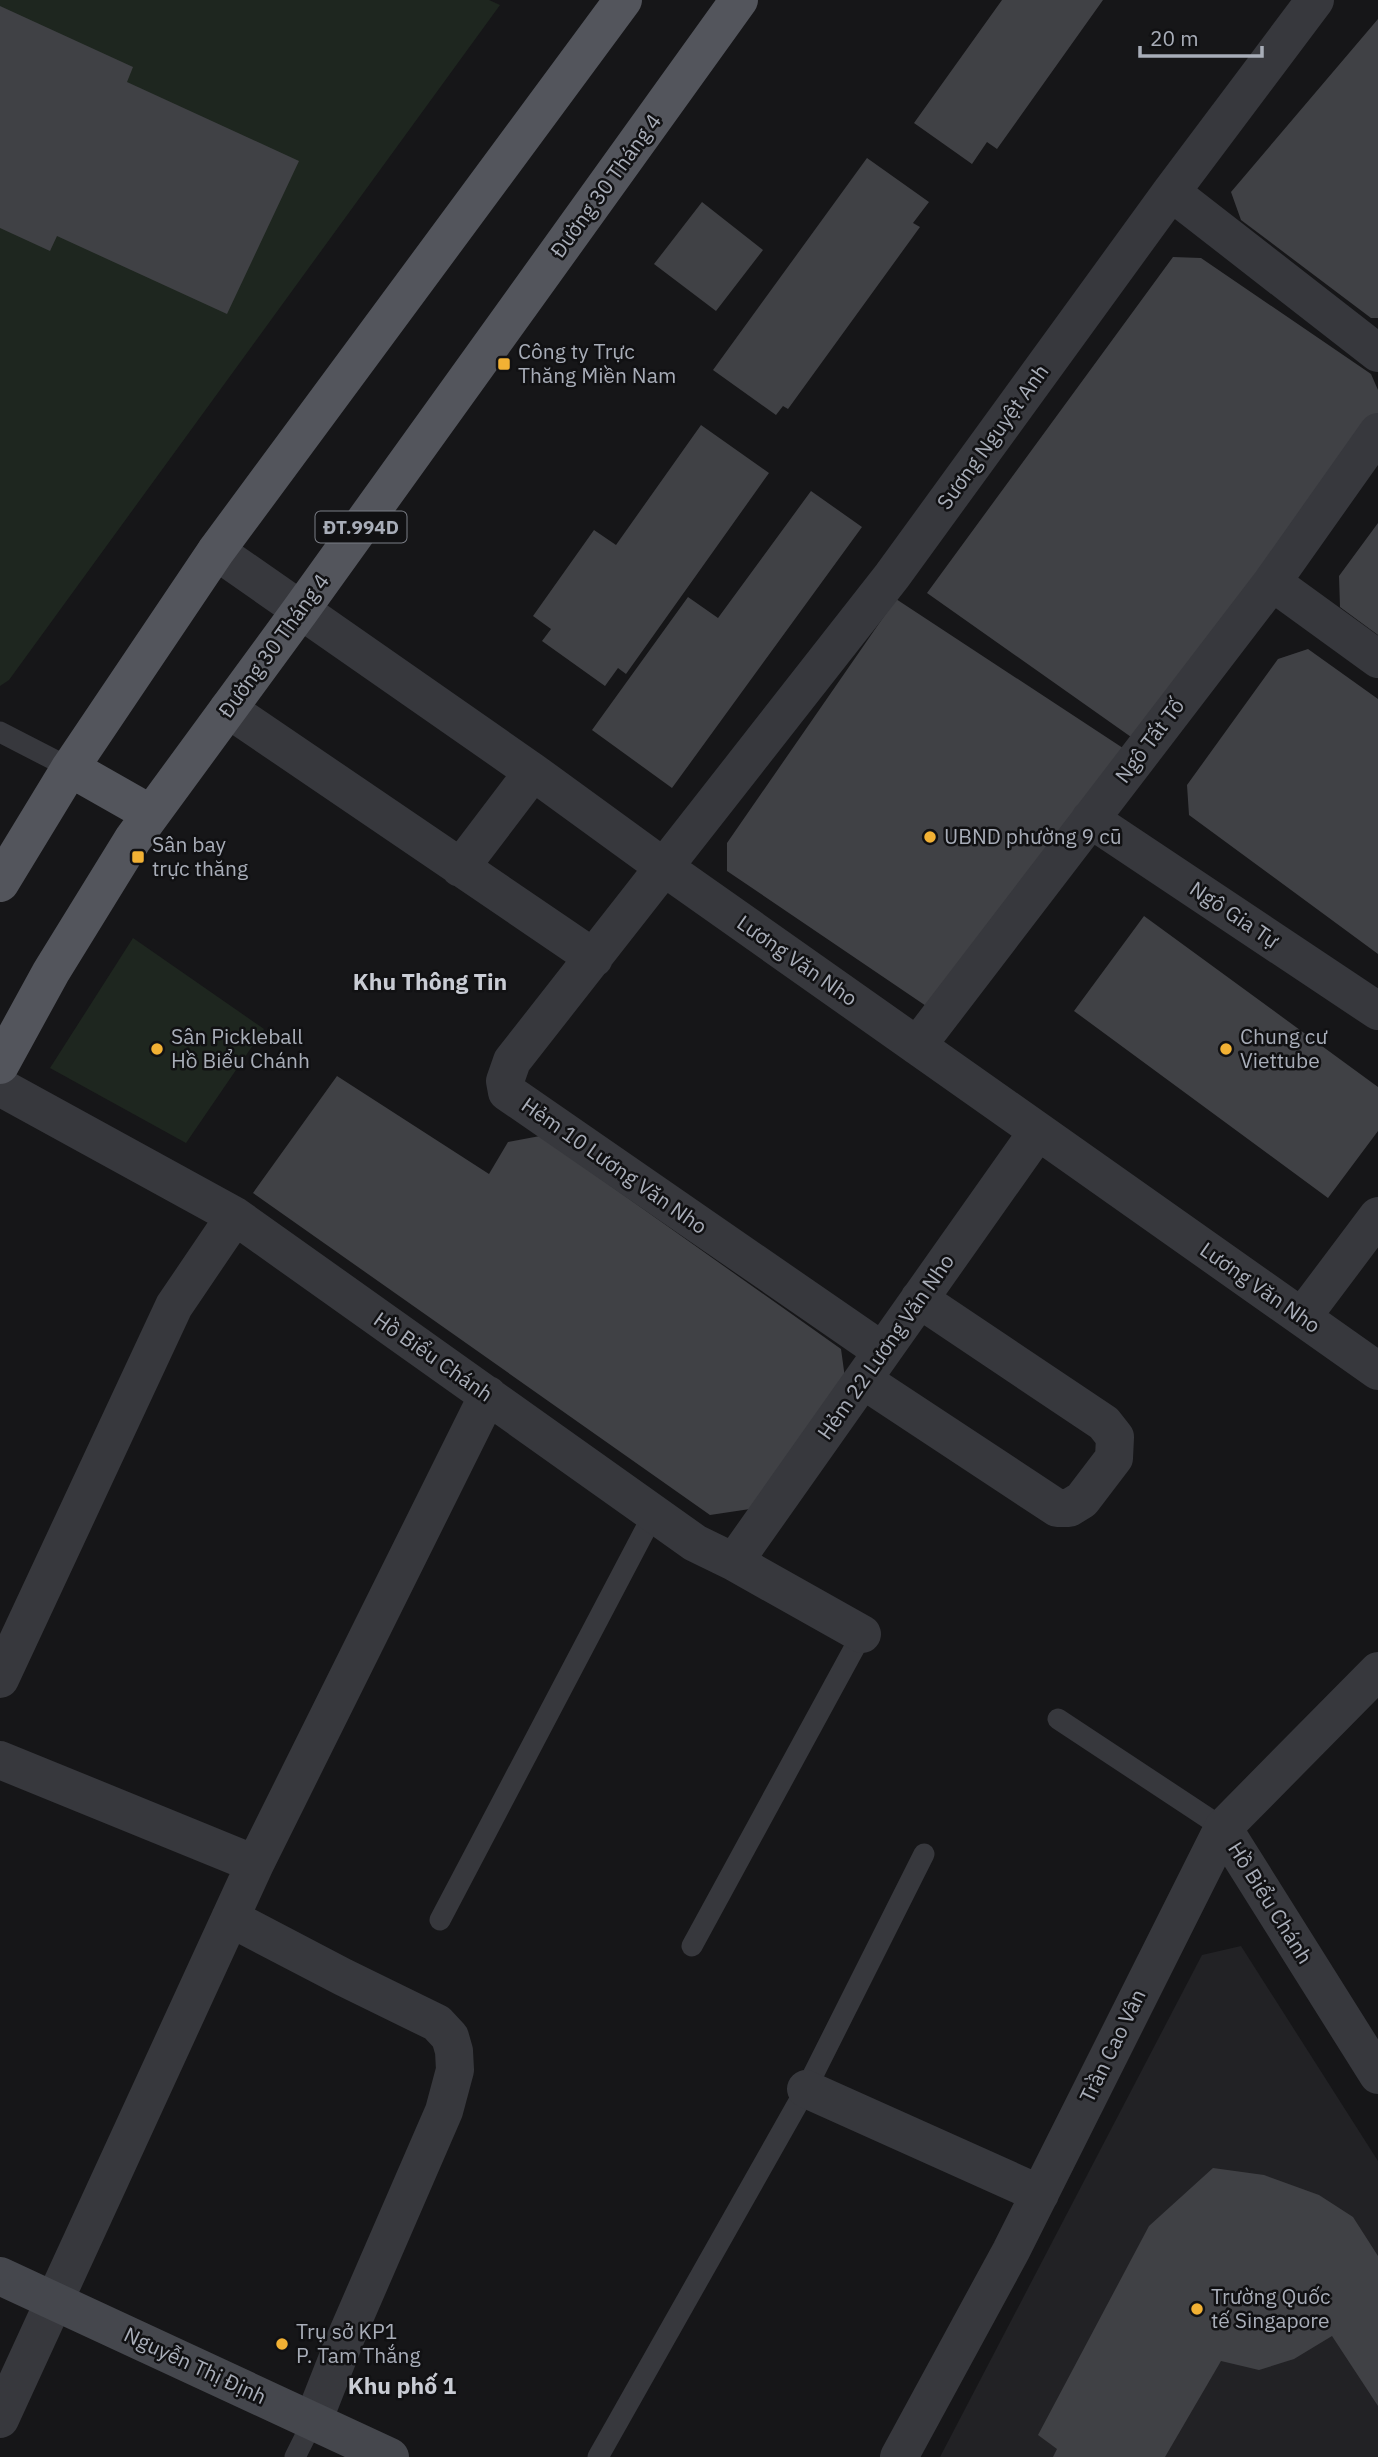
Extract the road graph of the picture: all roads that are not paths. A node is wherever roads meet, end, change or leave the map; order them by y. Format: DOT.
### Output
graph roads {
  1 [pos="624,0"];
  2 [pos="739,0"];
  3 [pos="1315,0"];
  4 [pos="1171,192"];
  5 [pos="1378,353"];
  6 [pos="1378,432"];
  7 [pos="216,551"];
  8 [pos="1272,582"];
  9 [pos="300,611"];
  10 [pos="1378,659"];
  11 [pos="229,709"];
  12 [pos="0,732"];
  13 [pos="70,768"];
  14 [pos="533,772"];
  15 [pos="151,814"];
  16 [pos="1090,819"];
  17 [pos="460,868"];
  18 [pos="665,868"];
  19 [pos="0,883"];
  20 [pos="594,958"];
  21 [pos="1378,1011"];
  22 [pos="917,1046"];
  23 [pos="0,1065"];
  24 [pos="0,1087"];
  25 [pos="1038,1131"];
  26 [pos="235,1216"];
  27 [pos="1378,1216"];
  28 [pos="919,1298"];
  29 [pos="1302,1317"];
  30 [pos="872,1366"];
  31 [pos="1378,1371"];
  32 [pos="488,1395"];
  33 [pos="653,1515"];
  34 [pos="734,1562"];
  35 [pos="862,1634"];
  36 [pos="1378,1671"];
  37 [pos="0,1679"];
  38 [pos="1058,1719"];
  39 [pos="0,1760"];
  40 [pos="1223,1828"];
  41 [pos="924,1854"];
  42 [pos="255,1864"];
  43 [pos="230,1918"];
  44 [pos="440,1920"];
  45 [pos="692,1946"];
  46 [pos="1378,2075"];
  47 [pos="806,2089"];
  48 [pos="1040,2194"];
  49 [pos="0,2276"];
  50 [pos="55,2302"];
  51 [pos="0,2419"];
  52 [pos="313,2421"];
  53 [pos="295,2457"];
  54 [pos="390,2457"];
  55 [pos="598,2457"];
  56 [pos="898,2457"];
  1 -- 7 [label="main road"];
  2 -- 9 [label="main road, Đường 30 Tháng 4 / ĐT.994D"];
  3 -- 4 [label="street, Sương Nguyệt Anh"];
  4 -- 5 [label="street"];
  4 -- 18 [label="street, Sương Nguyệt Anh"];
  6 -- 8 [label="street, Ngô Tất Tố"];
  7 -- 9 [label="street, Lương Văn Nho"];
  7 -- 13 [label="main road"];
  8 -- 10 [label="street"];
  8 -- 16 [label="street, Ngô Tất Tố"];
  9 -- 11 [label="main road, Đường 30 Tháng 4 / ĐT.994D"];
  9 -- 14 [label="street, Lương Văn Nho"];
  11 -- 15 [label="main road, Đường 30 Tháng 4 / ĐT.994D"];
  11 -- 17 [label="street"];
  12 -- 13 [label="lane"];
  13 -- 15 [label="main road"];
  13 -- 19 [label="main road"];
  14 -- 17 [label="street"];
  14 -- 18 [label="street, Lương Văn Nho"];
  15 -- 23 [label="main road, Đường 30 Tháng 4 / ĐT.994D"];
  16 -- 21 [label="street, Ngô Gia Tự"];
  16 -- 22 [label="street, Ngô Tất Tố"];
  17 -- 20 [label="street"];
  18 -- 20 [label="street, Hẻm 10 Lương Văn Nho"];
  18 -- 22 [label="street, Lương Văn Nho"];
  20 -- 30 [label="street, Hẻm 10 Lương Văn Nho"];
  22 -- 25 [label="street, Lương Văn Nho"];
  24 -- 26 [label="street, Hồ Biểu Chánh"];
  25 -- 28 [label="street, Hẻm 22 Lương Văn Nho"];
  25 -- 29 [label="street, Lương Văn Nho"];
  26 -- 32 [label="street, Hồ Biểu Chánh"];
  26 -- 37 [label="street"];
  27 -- 29 [label="street"];
  28 -- 30 [label="street, Hẻm 22 Lương Văn Nho"];
  28 -- 30 [label="street"];
  29 -- 31 [label="street, Lương Văn Nho"];
  30 -- 34 [label="street, Hẻm 22 Lương Văn Nho"];
  32 -- 33 [label="street, Hồ Biểu Chánh"];
  32 -- 42 [label="street"];
  33 -- 34 [label="street, Hồ Biểu Chánh"];
  33 -- 44 [label="lane"];
  34 -- 35 [label="street, Hồ Biểu Chánh"];
  35 -- 45 [label="lane"];
  36 -- 40 [label="street, Trần Cao Vân"];
  38 -- 40 [label="lane, Hồ Biểu Chánh"];
  39 -- 42 [label="street"];
  40 -- 46 [label="street, Hồ Biểu Chánh"];
  40 -- 48 [label="street, Trần Cao Vân"];
  41 -- 47 [label="lane"];
  42 -- 43 [label="street"];
  43 -- 50 [label="street"];
  43 -- 52 [label="street"];
  47 -- 48 [label="street"];
  47 -- 55 [label="lane"];
  48 -- 56 [label="street, Trần Cao Vân"];
  49 -- 50 [label="street, Nguyễn Thị Định"];
  50 -- 51 [label="street"];
  50 -- 52 [label="street, Nguyễn Thị Định"];
  52 -- 53 [label="lane"];
  52 -- 54 [label="street, Nguyễn Thị Định"];
}
